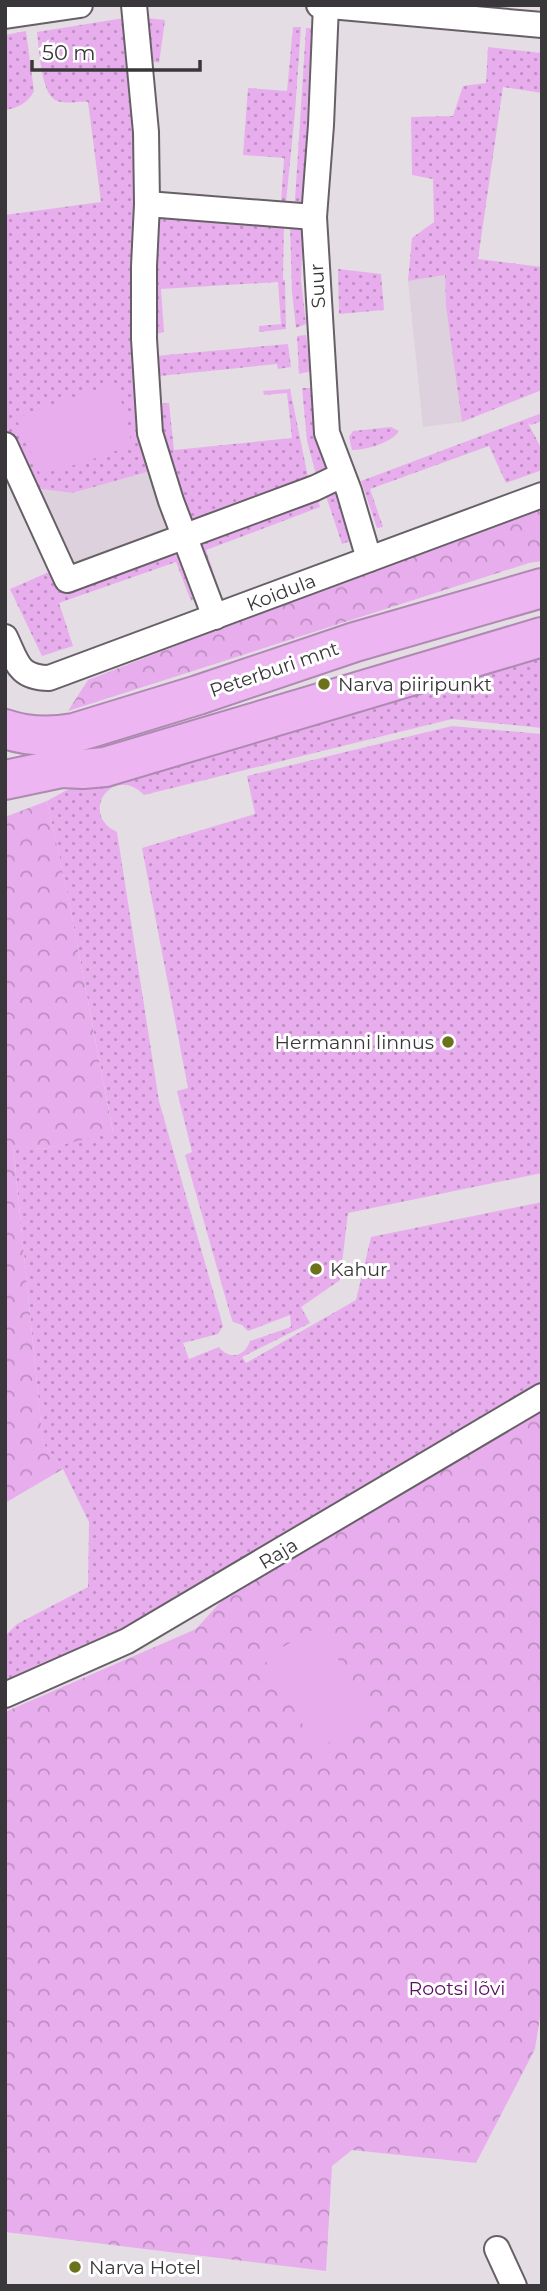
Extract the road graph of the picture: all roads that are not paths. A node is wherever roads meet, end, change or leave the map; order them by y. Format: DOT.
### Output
graph roads {
  1 [pos="80,5"];
  2 [pos="134,5"];
  3 [pos="319,5"];
  4 [pos="326,6"];
  5 [pos="5,16"];
  6 [pos="542,25"];
  7 [pos="147,204"];
  8 [pos="314,217"];
  9 [pos="5,445"];
  10 [pos="342,475"];
  11 [pos="542,495"];
  12 [pos="184,535"];
  13 [pos="369,559"];
  14 [pos="542,588"];
  15 [pos="542,608"];
  16 [pos="215,617"];
  17 [pos="5,637"];
  18 [pos="542,638"];
  19 [pos="19,756"];
  20 [pos="542,1396"];
  21 [pos="5,1695"];
  22 [pos="497,2249"];
  23 [pos="514,2286"];
  1 -- 5 [label="street"];
  2 -- 7 [label="street"];
  3 -- 4 [label="street"];
  4 -- 6 [label="street"];
  4 -- 8 [label="street, Suur"];
  7 -- 8 [label="street"];
  7 -- 12 [label="street"];
  8 -- 10 [label="street, Suur"];
  9 -- 12 [label="street"];
  10 -- 12 [label="street"];
  10 -- 13 [label="street, Suur"];
  11 -- 13 [label="street, Koidula"];
  12 -- 16 [label="street"];
  13 -- 16 [label="street, Koidula"];
  14 -- 19 [label="highway, Peterburi mnt"];
  15 -- 19 [label="highway, Peterburi mnt"];
  16 -- 17 [label="street, Koidula"];
  18 -- 19 [label="highway"];
  20 -- 21 [label="street, Raja"];
  22 -- 23 [label="street"];
}
